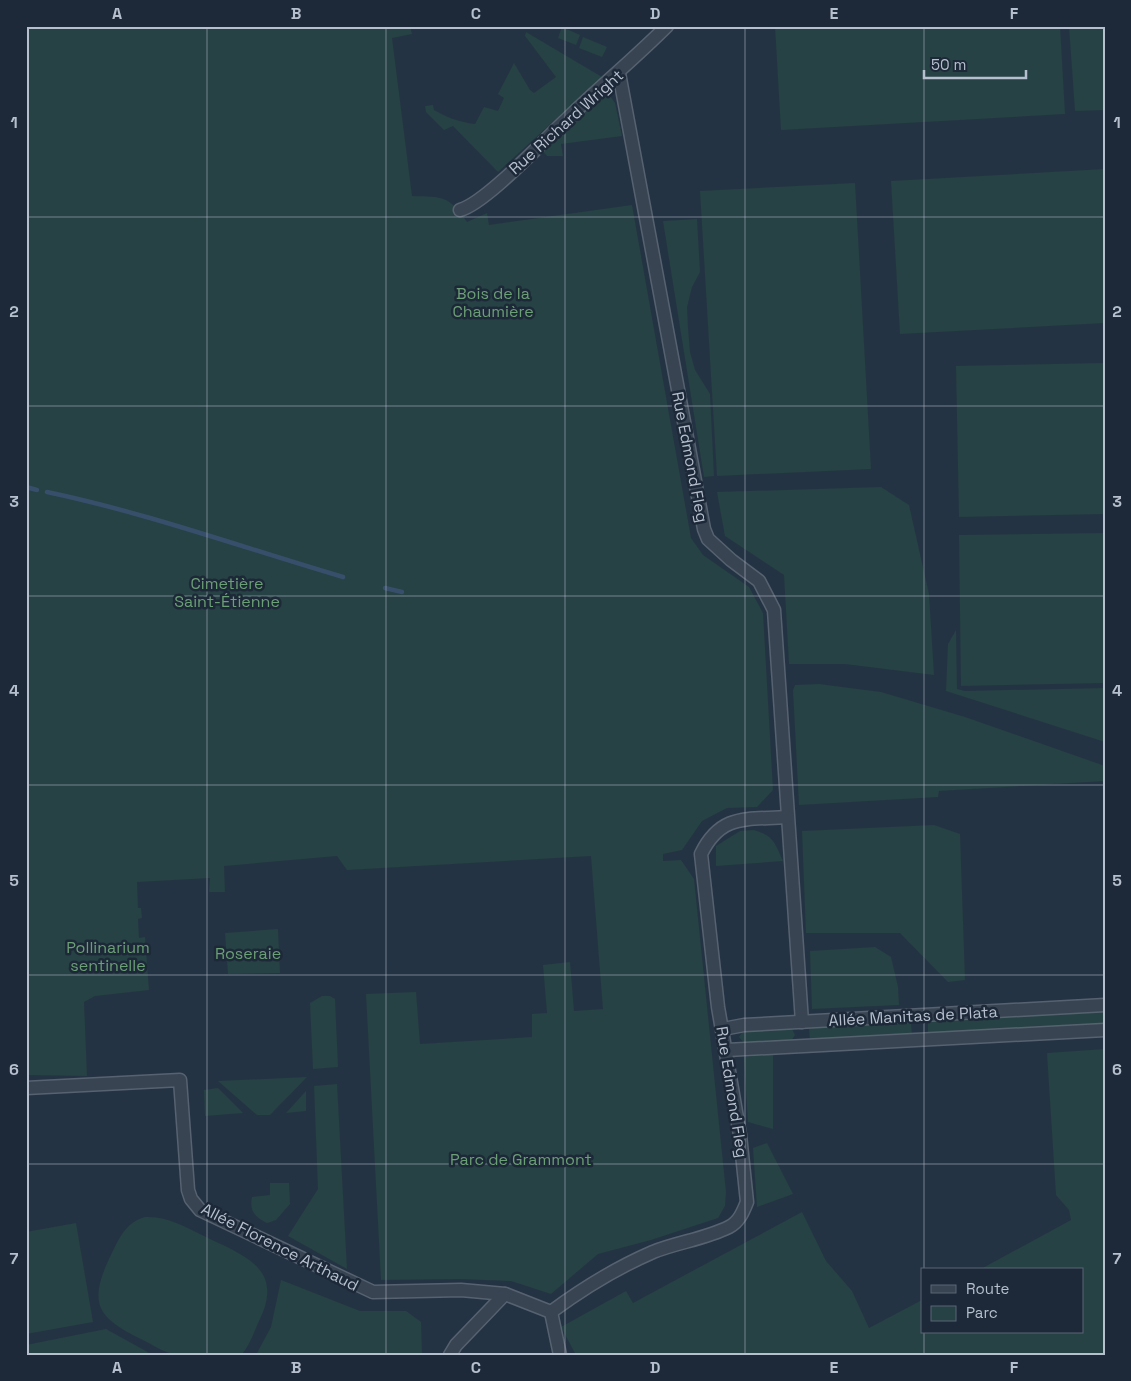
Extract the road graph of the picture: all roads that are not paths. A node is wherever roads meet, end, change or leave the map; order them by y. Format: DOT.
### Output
graph roads {
  1 [pos="667,26"];
  2 [pos="619,73"];
  3 [pos="460,210"];
  4 [pos="787,816"];
  5 [pos="1105,1005"];
  6 [pos="802,1022"];
  7 [pos="723,1029"];
  8 [pos="1105,1030"];
  9 [pos="727,1050"];
  10 [pos="26,1088"];
  11 [pos="505,1294"];
  12 [pos="551,1312"];
  13 [pos="450,1355"];
  14 [pos="560,1355"];
  1 -- 2 [label="street, Rue Richard Wright"];
  2 -- 3 [label="street, Rue Richard Wright"];
  2 -- 4 [label="street, Rue Edmond Fleg"];
  4 -- 6 [label="street, Rue Edmond Fleg"];
  4 -- 7 [label="street, Rue Edmond Fleg"];
  5 -- 6 [label="street, Allée Manitas de Plata"];
  6 -- 7 [label="street, Allée Manitas de Plata"];
  7 -- 9 [label="street, Rue Edmond Fleg"];
  8 -- 9 [label="street, Allée Manitas de Plata"];
  9 -- 12 [label="street, Rue Edmond Fleg"];
  10 -- 11 [label="street, Allée Florence Arthaud"];
  11 -- 12 [label="street, Allée Florence Arthaud"];
  11 -- 13 [label="street"];
  12 -- 14 [label="street"];
}
